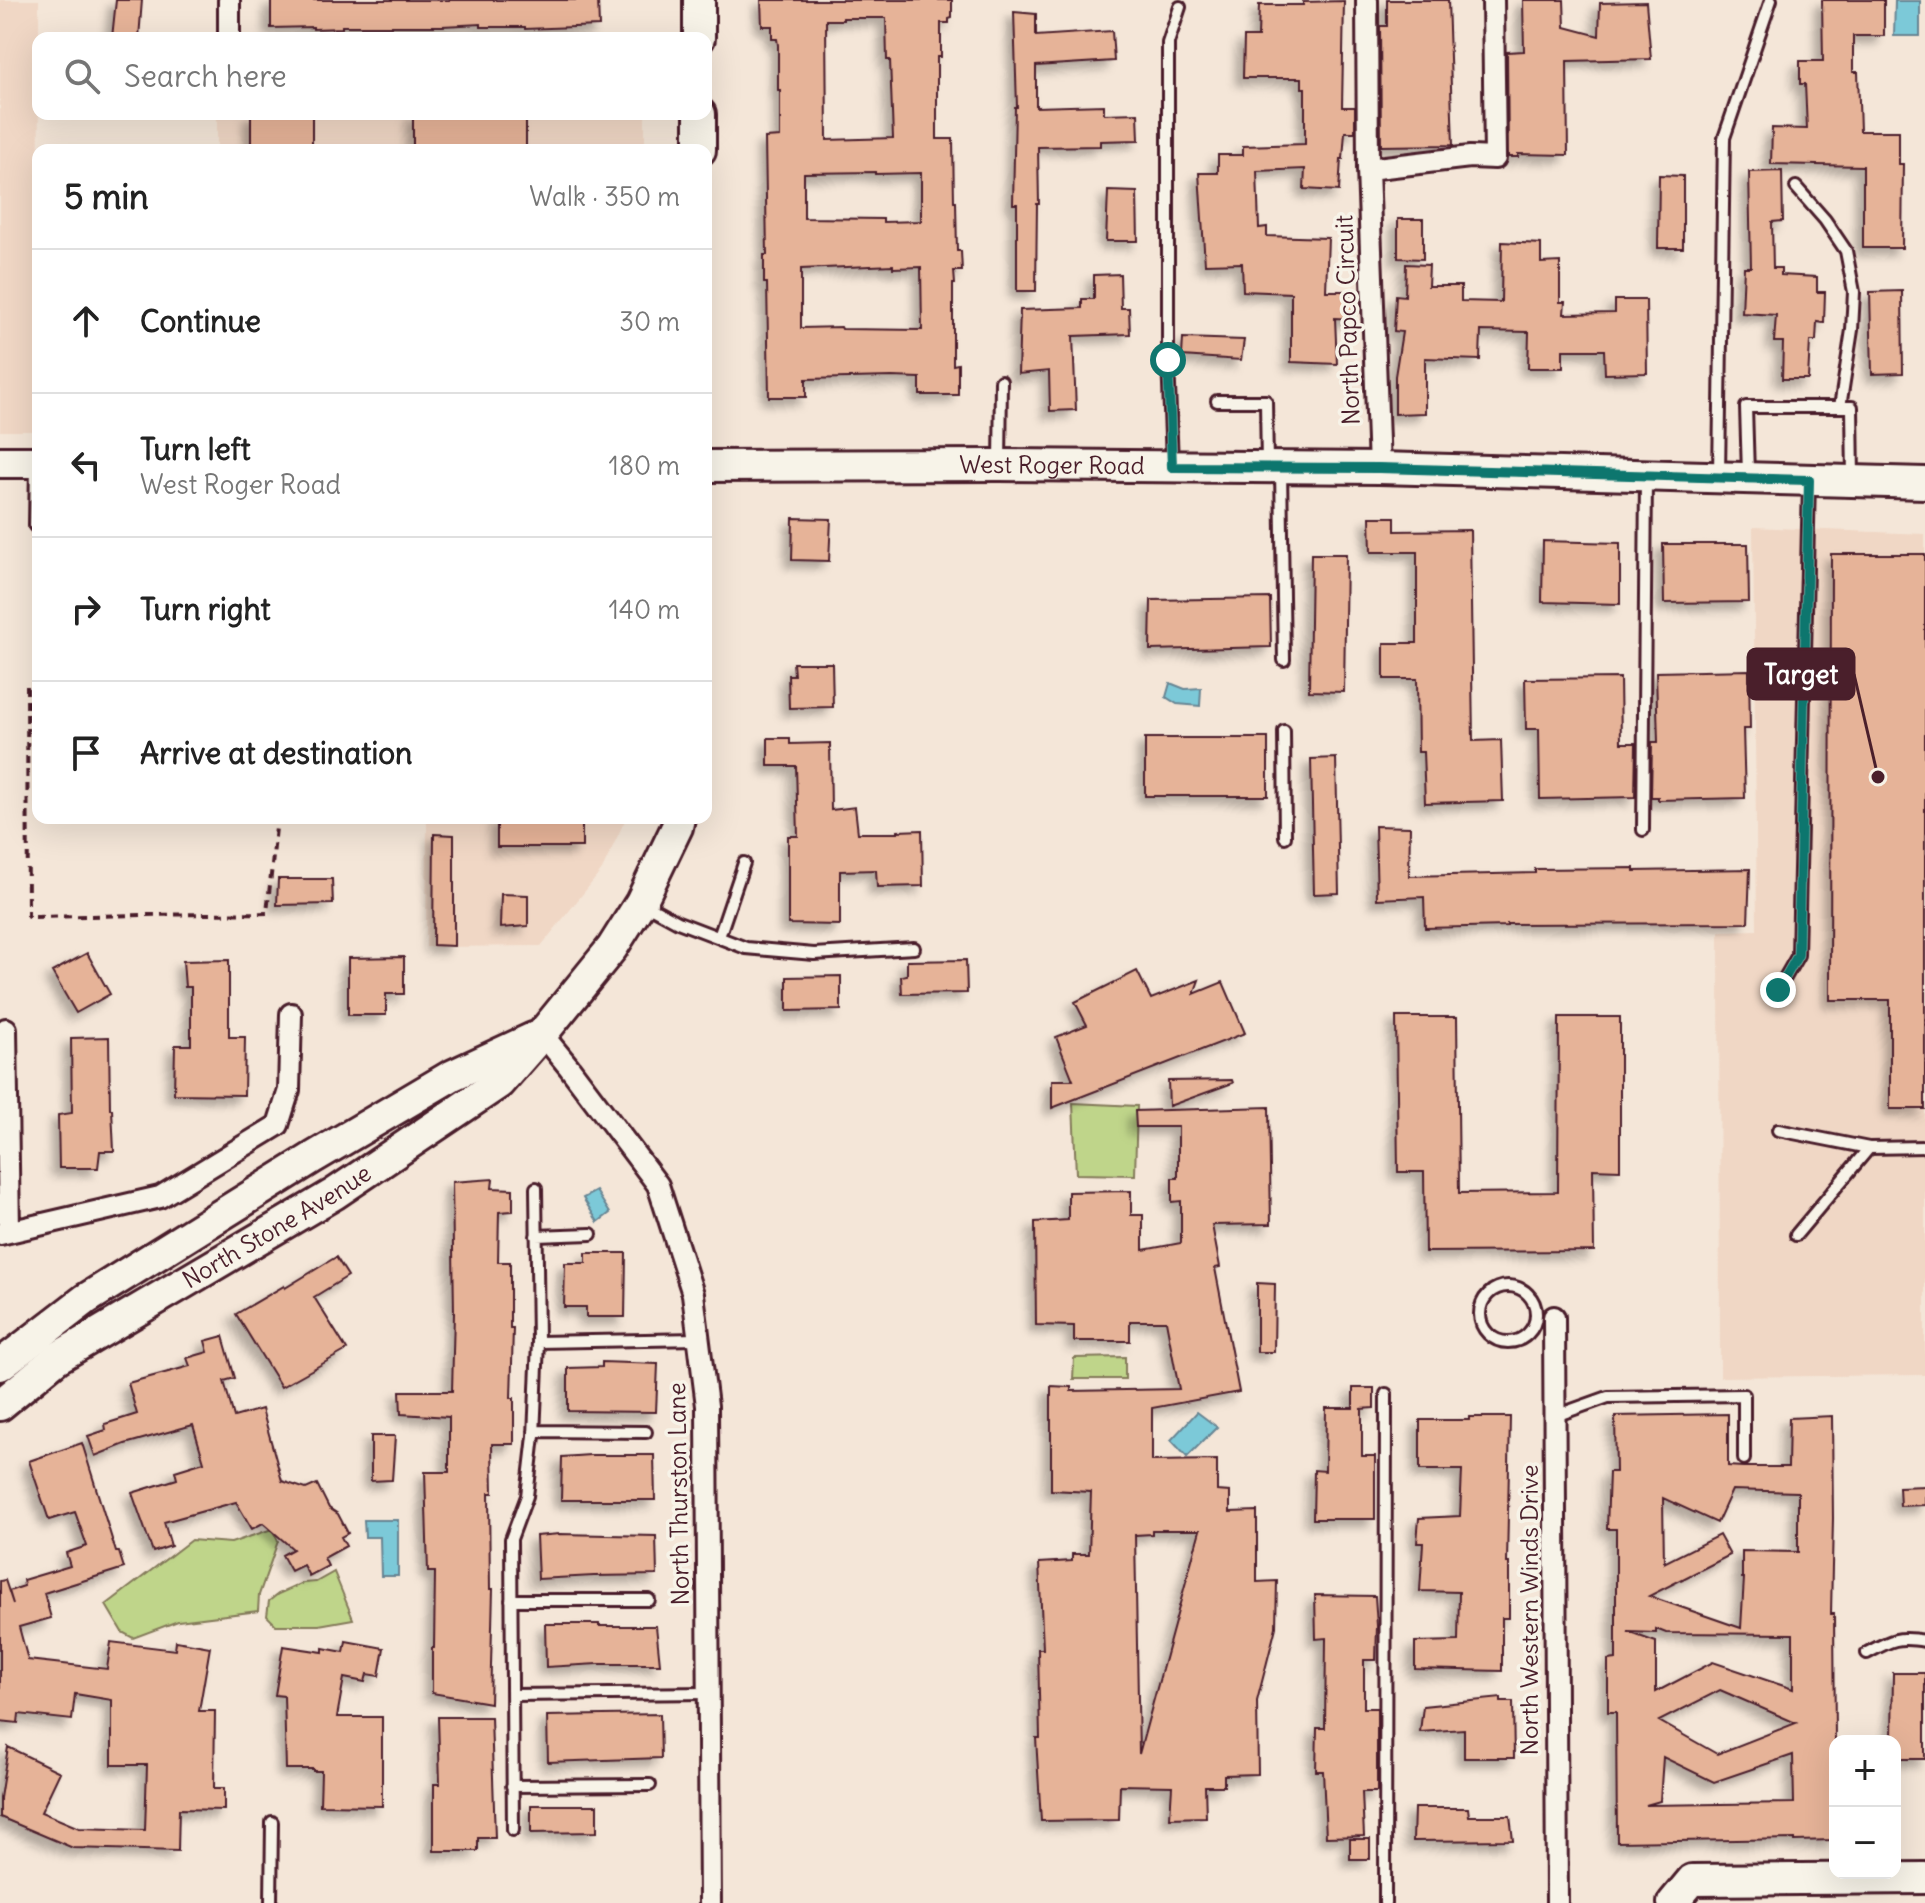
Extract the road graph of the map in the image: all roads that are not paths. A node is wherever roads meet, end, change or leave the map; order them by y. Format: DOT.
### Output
graph roads {
  1 [pos="229,0"];
  2 [pos="699,0"];
  3 [pos="1367,0"];
  4 [pos="1493,0"];
  5 [pos="1771,0"];
  6 [pos="1180,7"];
  7 [pos="229,32"];
  8 [pos="699,32"];
  9 [pos="700,120"];
  10 [pos="700,144"];
  11 [pos="1368,169"];
  12 [pos="1796,187"];
  13 [pos="1001,381"];
  14 [pos="1217,401"];
  15 [pos="1840,407"];
  16 [pos="0,462"];
  17 [pos="32,462"];
  18 [pos="1000,465"];
  19 [pos="712,466"];
  20 [pos="1172,467"];
  21 [pos="1274,468"];
  22 [pos="1379,468"];
  23 [pos="1646,476"];
  24 [pos="1734,478"];
  25 [pos="1809,480"];
  26 [pos="1853,481"];
  27 [pos="1925,483"];
  28 [pos="1284,660"];
  29 [pos="1284,731"];
  30 [pos="678,824"];
  31 [pos="1643,830"];
  32 [pos="1285,837"];
  33 [pos="744,863"];
  34 [pos="641,902"];
  35 [pos="719,937"];
  36 [pos="914,948"];
  37 [pos="1778,990"];
  38 [pos="291,1014"];
  39 [pos="6,1029"];
  40 [pos="542,1034"];
  41 [pos="1778,1130"];
  42 [pos="1925,1147"];
  43 [pos="1869,1148"];
  44 [pos="536,1188"];
  45 [pos="5,1233"];
  46 [pos="591,1234"];
  47 [pos="1796,1235"];
  48 [pos="536,1236"];
  49 [pos="1554,1317"];
  50 [pos="698,1339"];
  51 [pos="538,1342"];
  52 [pos="1508,1342"];
  53 [pos="0,1365"];
  54 [pos="1386,1394"];
  55 [pos="0,1405"];
  56 [pos="1555,1416"];
  57 [pos="534,1431"];
  58 [pos="646,1432"];
  59 [pos="1744,1459"];
  60 [pos="511,1600"];
  61 [pos="649,1600"];
  62 [pos="1925,1641"];
  63 [pos="1867,1653"];
  64 [pos="709,1693"];
  65 [pos="512,1695"];
  66 [pos="650,1785"];
  67 [pos="512,1786"];
  68 [pos="272,1822"];
  69 [pos="513,1830"];
  70 [pos="1925,1878"];
  71 [pos="1861,1891"];
  72 [pos="271,1903"];
  73 [pos="710,1903"];
  74 [pos="1385,1903"];
  75 [pos="1557,1903"];
  76 [pos="1673,1903"];
  1 -- 7 [label="street"];
  2 -- 8 [label="main road"];
  3 -- 11 [label="street, North Papco Circuit"];
  4 -- 11 [label="street"];
  5 -- 24 [label="lane"];
  6 -- 20 [label="lane"];
  9 -- 10 [label="main road"];
  11 -- 22 [label="street, North Papco Circuit"];
  12 -- 15 [label="lane"];
  13 -- 18 [label="lane"];
  14 -- 21 [label="lane"];
  15 -- 24 [label="lane"];
  15 -- 26 [label="lane"];
  16 -- 17 [label="main road"];
  18 -- 19 [label="main road, West Roger Road"];
  18 -- 20 [label="main road, West Roger Road"];
  20 -- 21 [label="main road, West Roger Road"];
  21 -- 22 [label="main road, West Roger Road"];
  21 -- 28 [label="lane"];
  22 -- 23 [label="main road, West Roger Road"];
  23 -- 24 [label="main road, West Roger Road"];
  23 -- 31 [label="lane"];
  24 -- 25 [label="main road, West Roger Road"];
  25 -- 26 [label="main road, West Roger Road"];
  25 -- 37 [label="lane"];
  26 -- 27 [label="main road, West Roger Road"];
  29 -- 32 [label="lane"];
  30 -- 34 [label="main road, North Stone Avenue"];
  33 -- 35 [label="lane"];
  34 -- 35 [label="lane"];
  34 -- 40 [label="main road, North Stone Avenue"];
  35 -- 36 [label="lane"];
  38 -- 45 [label="street"];
  39 -- 45 [label="street"];
  40 -- 50 [label="street, North Thurston Lane"];
  40 -- 53 [label="main road, North Stone Avenue"];
  40 -- 55 [label="main road, North Stone Avenue"];
  41 -- 43 [label="lane"];
  42 -- 43 [label="lane"];
  43 -- 47 [label="lane"];
  44 -- 48 [label="lane"];
  46 -- 48 [label="lane"];
  48 -- 51 [label="lane"];
  49 -- 56 [label="street, North Western Winds Drive"];
  50 -- 51 [label="lane"];
  50 -- 64 [label="street, North Thurston Lane"];
  51 -- 57 [label="lane"];
  52 -- 52 [label="lane"];
  54 -- 74 [label="lane"];
  56 -- 59 [label="lane"];
  56 -- 75 [label="street, North Western Winds Drive"];
  57 -- 58 [label="lane"];
  57 -- 60 [label="lane"];
  60 -- 61 [label="lane"];
  60 -- 65 [label="lane"];
  62 -- 63 [label="lane"];
  64 -- 65 [label="lane"];
  64 -- 73 [label="street, North Thurston Lane"];
  65 -- 67 [label="lane"];
  66 -- 67 [label="lane"];
  67 -- 69 [label="lane"];
  68 -- 72 [label="lane"];
  70 -- 71 [label="main road"];
  71 -- 76 [label="main road"];
}
